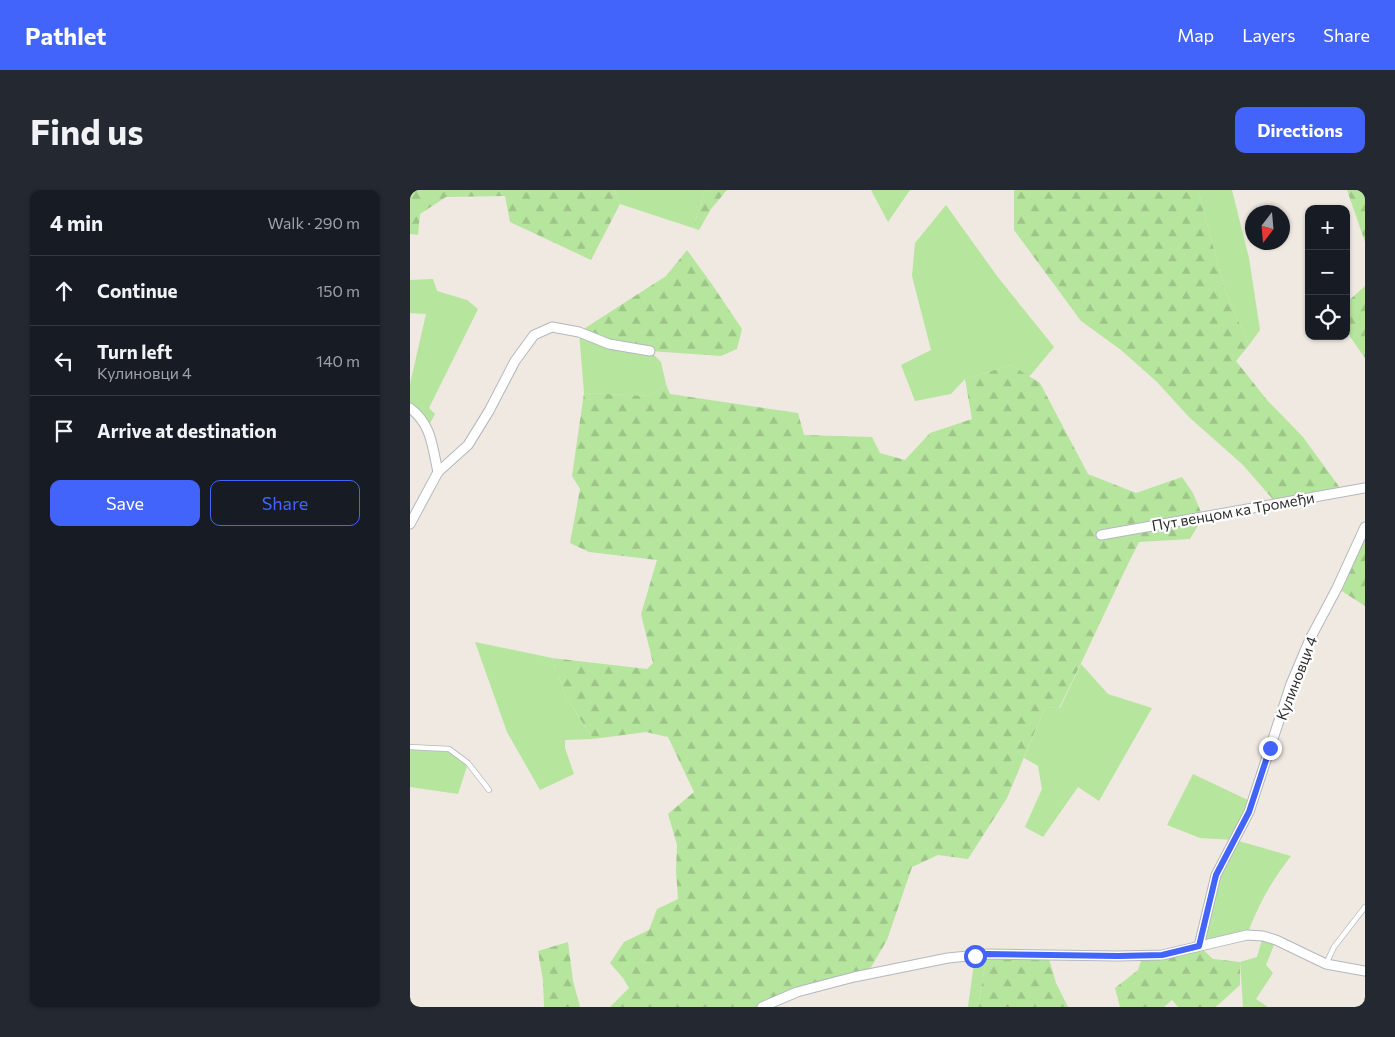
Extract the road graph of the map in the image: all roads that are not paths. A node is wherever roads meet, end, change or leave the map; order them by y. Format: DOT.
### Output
graph roads {
  1 [pos="650,351"];
  2 [pos="410,408"];
  3 [pos="438,472"];
  4 [pos="1365,488"];
  5 [pos="410,524"];
  6 [pos="1365,527"];
  7 [pos="1101,535"];
  8 [pos="410,747"];
  9 [pos="489,790"];
  10 [pos="1365,907"];
  11 [pos="1199,946"];
  12 [pos="1326,964"];
  13 [pos="1365,971"];
  14 [pos="762,1007"];
  1 -- 3 [label="street"];
  2 -- 3 [label="street"];
  3 -- 5 [label="street"];
  4 -- 7 [label="street, Пут венцом ка Тромеђи"];
  6 -- 11 [label="street, Кулиновци 4"];
  8 -- 9 [label="lane"];
  10 -- 12 [label="lane"];
  11 -- 12 [label="street"];
  11 -- 14 [label="street"];
  12 -- 13 [label="street"];
}
